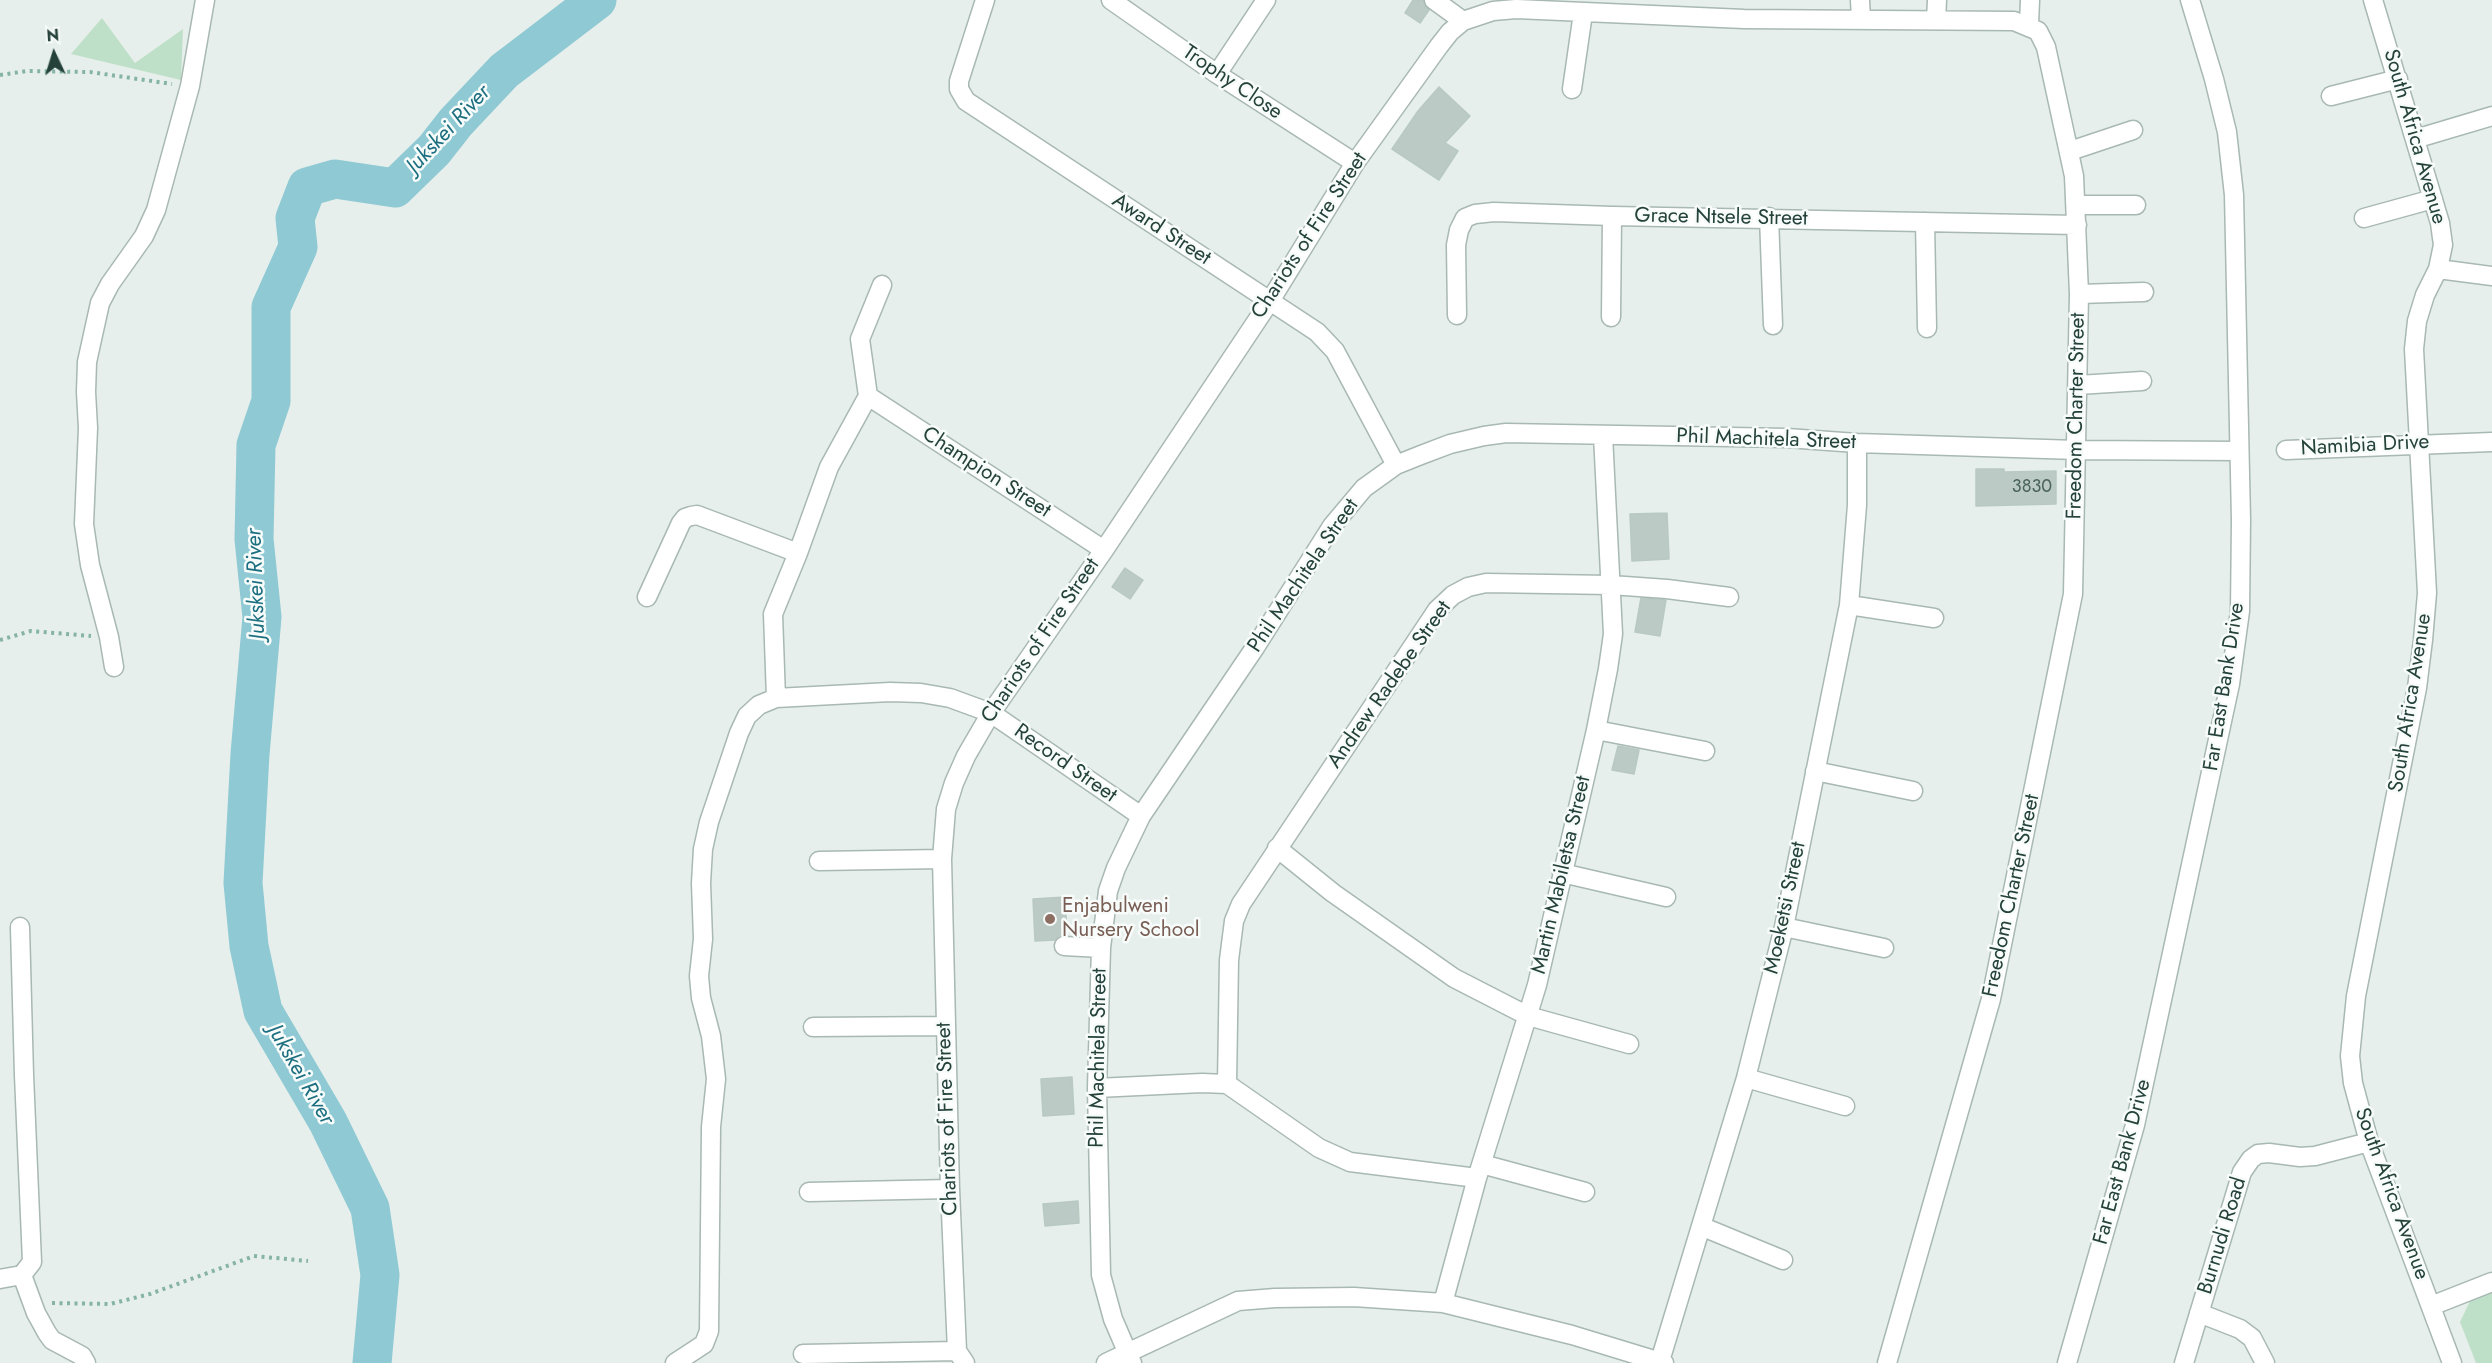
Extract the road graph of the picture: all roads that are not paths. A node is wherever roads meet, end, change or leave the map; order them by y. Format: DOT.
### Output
graph roads {
  1 [pos="205,0"];
  2 [pos="985,0"];
  3 [pos="1110,0"];
  4 [pos="1266,0"];
  5 [pos="1434,0"];
  6 [pos="1860,0"];
  7 [pos="1937,0"];
  8 [pos="2030,0"];
  9 [pos="2190,0"];
  10 [pos="2373,0"];
  11 [pos="1781,9"];
  12 [pos="1583,13"];
  13 [pos="1861,19"];
  14 [pos="1936,20"];
  15 [pos="1463,21"];
  16 [pos="2029,26"];
  17 [pos="1217,74"];
  18 [pos="2398,79"];
  19 [pos="1572,89"];
  20 [pos="2331,96"];
  21 [pos="2492,116"];
  22 [pos="2133,130"];
  23 [pos="2415,139"];
  24 [pos="2070,151"];
  25 [pos="1355,163"];
  26 [pos="2433,199"];
  27 [pos="2076,205"];
  28 [pos="2136,205"];
  29 [pos="1612,216"];
  30 [pos="1768,218"];
  31 [pos="2364,218"];
  32 [pos="1924,222"];
  33 [pos="2077,225"];
  34 [pos="2438,269"];
  35 [pos="2492,276"];
  36 [pos="882,285"];
  37 [pos="2144,292"];
  38 [pos="2079,294"];
  39 [pos="1270,301"];
  40 [pos="1456,315"];
  41 [pos="1611,317"];
  42 [pos="1773,325"];
  43 [pos="1927,328"];
  44 [pos="2142,381"];
  45 [pos="2078,385"];
  46 [pos="868,396"];
  47 [pos="1603,435"];
  48 [pos="2492,442"];
  49 [pos="1857,443"];
  50 [pos="2420,444"];
  51 [pos="2077,450"];
  52 [pos="2286,450"];
  53 [pos="2239,452"];
  54 [pos="1396,465"];
  55 [pos="1104,550"];
  56 [pos="798,553"];
  57 [pos="1611,585"];
  58 [pos="647,597"];
  59 [pos="1729,597"];
  60 [pos="1849,605"];
  61 [pos="1934,618"];
  62 [pos="114,667"];
  63 [pos="776,698"];
  64 [pos="991,713"];
  65 [pos="1596,730"];
  66 [pos="1705,751"];
  67 [pos="1815,771"];
  68 [pos="1913,791"];
  69 [pos="1141,816"];
  70 [pos="1277,848"];
  71 [pos="942,859"];
  72 [pos="819,861"];
  73 [pos="1562,873"];
  74 [pos="1666,897"];
  75 [pos="20,927"];
  76 [pos="1784,927"];
  77 [pos="1064,946"];
  78 [pos="1101,948"];
  79 [pos="1884,948"];
  80 [pos="1528,1016"];
  81 [pos="945,1026"];
  82 [pos="813,1027"];
  83 [pos="1629,1044"];
  84 [pos="1746,1078"];
  85 [pos="1227,1084"];
  86 [pos="1097,1088"];
  87 [pos="1845,1106"];
  88 [pos="2369,1142"];
  89 [pos="1480,1171"];
  90 [pos="950,1189"];
  91 [pos="809,1192"];
  92 [pos="1585,1192"];
  93 [pos="1703,1227"];
  94 [pos="1783,1260"];
  95 [pos="22,1275"];
  96 [pos="0,1279"];
  97 [pos="2492,1282"];
  98 [pos="1443,1303"];
  99 [pos="2431,1306"];
  100 [pos="2199,1313"];
  101 [pos="803,1354"];
  102 [pos="961,1357"];
  103 [pos="1129,1358"];
  104 [pos="1662,1362"];
  105 [pos="86,1363"];
  106 [pos="675,1363"];
  107 [pos="1106,1363"];
  108 [pos="1887,1363"];
  109 [pos="2067,1363"];
  110 [pos="2184,1363"];
  111 [pos="2265,1363"];
  112 [pos="2452,1363"];
  1 -- 62 [label="street"];
  2 -- 39 [label="street, Award Street"];
  3 -- 17 [label="street, Trophy Close"];
  4 -- 17 [label="street"];
  5 -- 15 [label="street"];
  6 -- 13 [label="street"];
  7 -- 14 [label="street"];
  8 -- 16 [label="street"];
  9 -- 53 [label="street, Far East Bank Drive"];
  10 -- 18 [label="street, South Africa Avenue"];
  11 -- 12 [label="street"];
  11 -- 13 [label="street"];
  12 -- 15 [label="street"];
  12 -- 19 [label="street"];
  13 -- 14 [label="street"];
  14 -- 16 [label="street"];
  15 -- 25 [label="street, Chariots of Fire Street"];
  16 -- 24 [label="street, Freedom Charter Street"];
  17 -- 25 [label="street, Trophy Close"];
  18 -- 20 [label="street"];
  18 -- 23 [label="street, South Africa Avenue"];
  21 -- 23 [label="street"];
  22 -- 24 [label="street"];
  23 -- 26 [label="street, South Africa Avenue"];
  24 -- 27 [label="street, Freedom Charter Street"];
  25 -- 39 [label="street, Chariots of Fire Street"];
  26 -- 31 [label="street"];
  26 -- 34 [label="street, South Africa Avenue"];
  27 -- 28 [label="street"];
  27 -- 33 [label="street, Freedom Charter Street"];
  29 -- 30 [label="street, Grace Ntsele Street"];
  29 -- 40 [label="street, Grace Ntsele Street"];
  29 -- 41 [label="street"];
  30 -- 32 [label="street, Grace Ntsele Street"];
  30 -- 42 [label="street"];
  32 -- 33 [label="street, Grace Ntsele Street"];
  32 -- 43 [label="street"];
  33 -- 38 [label="street, Freedom Charter Street"];
  34 -- 35 [label="street"];
  34 -- 50 [label="street, South Africa Avenue"];
  36 -- 46 [label="street"];
  37 -- 38 [label="street"];
  38 -- 45 [label="street, Freedom Charter Street"];
  39 -- 54 [label="street, Award Street"];
  39 -- 55 [label="street, Chariots of Fire Street"];
  44 -- 45 [label="street"];
  45 -- 51 [label="street, Freedom Charter Street"];
  46 -- 55 [label="street, Champion Street"];
  46 -- 56 [label="street"];
  47 -- 49 [label="street, Phil Machitela Street"];
  47 -- 54 [label="street, Phil Machitela Street"];
  47 -- 57 [label="street, Martin Mabiletsa Street"];
  48 -- 50 [label="street, Namibia Drive"];
  49 -- 51 [label="street, Phil Machitela Street"];
  49 -- 60 [label="street, Moeketsi Street"];
  50 -- 52 [label="street, Namibia Drive"];
  50 -- 88 [label="street, South Africa Avenue"];
  51 -- 53 [label="street, Phil Machitela Street"];
  51 -- 108 [label="street, Freedom Charter Street"];
  53 -- 109 [label="street, Far East Bank Drive"];
  54 -- 69 [label="street, Phil Machitela Street"];
  55 -- 64 [label="street, Chariots of Fire Street"];
  56 -- 58 [label="street"];
  56 -- 63 [label="street"];
  57 -- 59 [label="street, Andrew Radebe Street"];
  57 -- 65 [label="street, Martin Mabiletsa Street"];
  57 -- 70 [label="street, Andrew Radebe Street"];
  60 -- 61 [label="street"];
  60 -- 67 [label="street, Moeketsi Street"];
  63 -- 64 [label="street, Record Street"];
  63 -- 106 [label="street"];
  64 -- 69 [label="street, Record Street"];
  64 -- 71 [label="street, Chariots of Fire Street"];
  65 -- 66 [label="street"];
  65 -- 73 [label="street, Martin Mabiletsa Street"];
  67 -- 68 [label="street"];
  67 -- 76 [label="street, Moeketsi Street"];
  69 -- 78 [label="street, Phil Machitela Street"];
  70 -- 80 [label="street"];
  70 -- 85 [label="street, Andrew Radebe Street"];
  71 -- 72 [label="street"];
  71 -- 81 [label="street, Chariots of Fire Street"];
  73 -- 74 [label="street"];
  73 -- 80 [label="street, Martin Mabiletsa Street"];
  75 -- 95 [label="street"];
  76 -- 79 [label="street"];
  76 -- 84 [label="street, Moeketsi Street"];
  77 -- 78 [label="street"];
  78 -- 86 [label="street, Phil Machitela Street"];
  80 -- 83 [label="street"];
  80 -- 89 [label="street, Martin Mabiletsa Street"];
  81 -- 82 [label="street"];
  81 -- 90 [label="street, Chariots of Fire Street"];
  84 -- 87 [label="street"];
  84 -- 93 [label="street, Moeketsi Street"];
  85 -- 86 [label="street"];
  85 -- 89 [label="street"];
  86 -- 103 [label="street, Phil Machitela Street"];
  88 -- 99 [label="street, South Africa Avenue"];
  88 -- 100 [label="street, Burnudi Road"];
  89 -- 92 [label="street"];
  89 -- 98 [label="street, Martin Mabiletsa Street"];
  90 -- 91 [label="street"];
  90 -- 102 [label="street, Chariots of Fire Street"];
  93 -- 94 [label="street"];
  93 -- 104 [label="street, Moeketsi Street"];
  95 -- 96 [label="street"];
  95 -- 105 [label="street"];
  97 -- 99 [label="street"];
  98 -- 103 [label="street"];
  98 -- 104 [label="street"];
  99 -- 112 [label="street, South Africa Avenue"];
  100 -- 110 [label="street, Burnudi Road"];
  100 -- 111 [label="street"];
  101 -- 102 [label="street"];
  103 -- 107 [label="street"];
}
